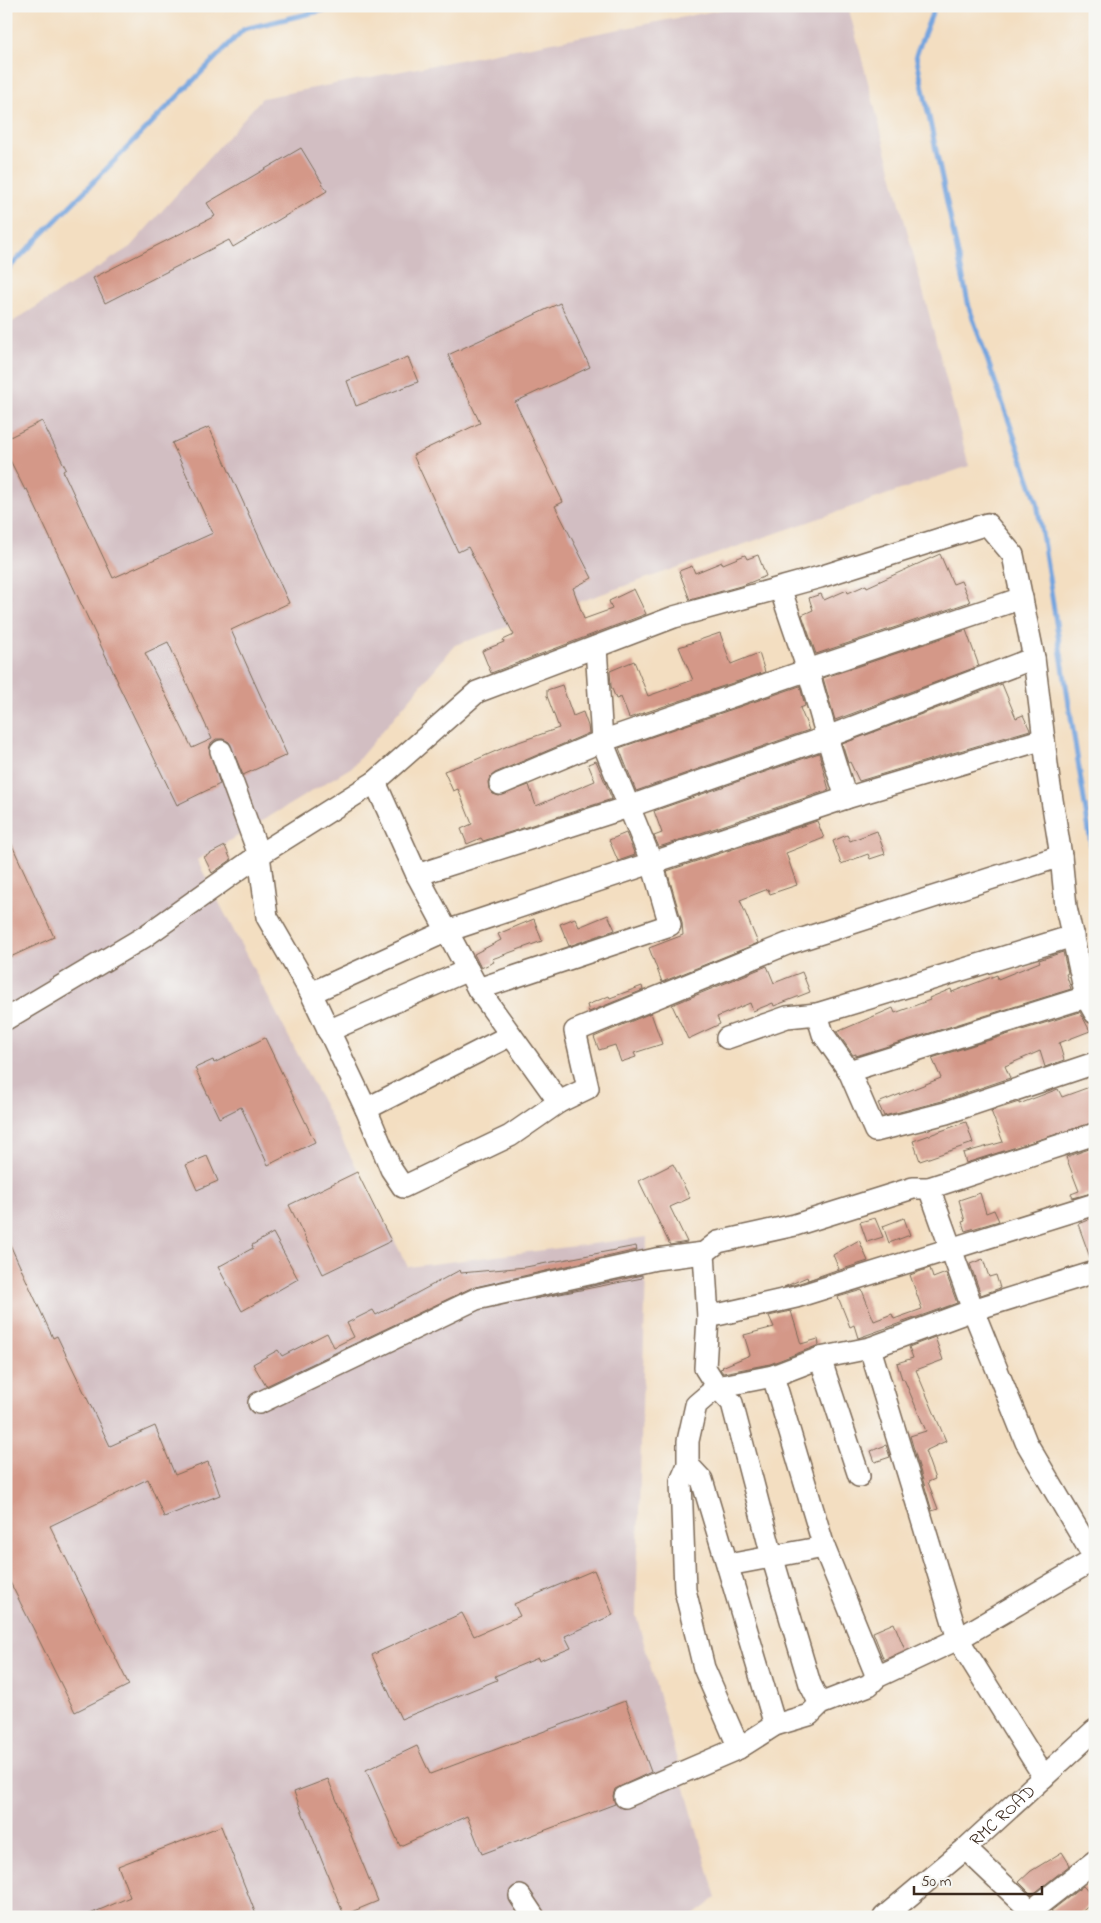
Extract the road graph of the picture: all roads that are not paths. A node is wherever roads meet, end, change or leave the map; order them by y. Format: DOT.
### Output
graph roads {
  1 [pos="780,588"];
  2 [pos="1022,598"];
  3 [pos="596,647"];
  4 [pos="1034,658"];
  5 [pos="808,670"];
  6 [pos="826,737"];
  7 [pos="1044,739"];
  8 [pos="602,741"];
  9 [pos="221,751"];
  10 [pos="375,782"];
  11 [pos="500,784"];
  12 [pos="846,798"];
  13 [pos="628,807"];
  14 [pos="259,855"];
  15 [pos="1061,856"];
  16 [pos="652,863"];
  17 [pos="417,875"];
  18 [pos="447,931"];
  19 [pos="1073,936"];
  20 [pos="468,970"];
  21 [pos="478,990"];
  22 [pos="311,993"];
  23 [pos="1091,1005"];
  24 [pos="817,1014"];
  25 [pos="6,1019"];
  26 [pos="328,1031"];
  27 [pos="511,1035"];
  28 [pos="727,1038"];
  29 [pos="1095,1063"];
  30 [pos="849,1071"];
  31 [pos="559,1102"];
  32 [pos="366,1109"];
  33 [pos="1095,1134"];
  34 [pos="929,1188"];
  35 [pos="1095,1204"];
  36 [pos="950,1248"];
  37 [pos="704,1253"];
  38 [pos="1095,1272"];
  39 [pos="973,1310"];
  40 [pos="708,1317"];
  41 [pos="870,1348"];
  42 [pos="820,1358"];
  43 [pos="773,1376"];
  44 [pos="717,1387"];
  45 [pos="259,1403"];
  46 [pos="688,1465"];
  47 [pos="858,1476"];
  48 [pos="824,1547"];
  49 [pos="772,1556"];
  50 [pos="1095,1559"];
  51 [pos="728,1565"];
  52 [pos="958,1639"];
  53 [pos="877,1677"];
  54 [pos="820,1704"];
  55 [pos="775,1725"];
  56 [pos="1095,1730"];
  57 [pos="1095,1743"];
  58 [pos="738,1748"];
  59 [pos="1044,1777"];
  60 [pos="625,1797"];
  61 [pos="971,1854"];
  62 [pos="1095,1861"];
  63 [pos="520,1896"];
  64 [pos="1032,1914"];
  65 [pos="534,1917"];
  66 [pos="884,1917"];
  67 [pos="896,1917"];
  1 -- 2 [label="street"];
  1 -- 3 [label="street"];
  1 -- 5 [label="street"];
  2 -- 4 [label="street"];
  2 -- 5 [label="street"];
  3 -- 8 [label="street"];
  3 -- 10 [label="street"];
  4 -- 6 [label="street"];
  4 -- 7 [label="street"];
  5 -- 6 [label="street"];
  5 -- 8 [label="street"];
  6 -- 12 [label="street"];
  6 -- 13 [label="street"];
  7 -- 12 [label="street"];
  7 -- 15 [label="street"];
  8 -- 11 [label="street"];
  8 -- 13 [label="street"];
  9 -- 14 [label="street"];
  10 -- 14 [label="street"];
  10 -- 17 [label="street"];
  12 -- 16 [label="street"];
  13 -- 16 [label="street"];
  13 -- 17 [label="street"];
  14 -- 22 [label="street"];
  14 -- 25 [label="street"];
  15 -- 19 [label="street"];
  15 -- 31 [label="street"];
  16 -- 18 [label="street"];
  16 -- 21 [label="street"];
  17 -- 18 [label="street"];
  18 -- 20 [label="street"];
  18 -- 22 [label="street"];
  19 -- 23 [label="street"];
  19 -- 24 [label="street"];
  20 -- 21 [label="street"];
  20 -- 26 [label="street"];
  21 -- 27 [label="street"];
  22 -- 26 [label="street"];
  23 -- 30 [label="street"];
  24 -- 28 [label="street"];
  24 -- 30 [label="street"];
  26 -- 32 [label="street"];
  27 -- 31 [label="street"];
  27 -- 32 [label="street"];
  29 -- 30 [label="street"];
  31 -- 32 [label="street"];
  33 -- 34 [label="street"];
  34 -- 36 [label="street"];
  34 -- 37 [label="street"];
  35 -- 36 [label="street"];
  36 -- 39 [label="street"];
  36 -- 40 [label="street"];
  37 -- 40 [label="street"];
  37 -- 45 [label="street"];
  38 -- 39 [label="street"];
  39 -- 41 [label="street"];
  39 -- 50 [label="street"];
  40 -- 44 [label="street"];
  41 -- 42 [label="street"];
  41 -- 52 [label="street"];
  42 -- 43 [label="street"];
  42 -- 47 [label="street"];
  43 -- 44 [label="street"];
  43 -- 48 [label="street"];
  44 -- 46 [label="street"];
  44 -- 49 [label="street"];
  46 -- 51 [label="street"];
  46 -- 58 [label="street"];
  48 -- 49 [label="street"];
  48 -- 53 [label="street"];
  49 -- 51 [label="street"];
  49 -- 54 [label="street"];
  50 -- 52 [label="street"];
  51 -- 55 [label="street"];
  52 -- 53 [label="street"];
  52 -- 59 [label="street"];
  53 -- 54 [label="street"];
  54 -- 55 [label="street"];
  55 -- 58 [label="street"];
  56 -- 59 [label="street, RMC ROAD"];
  57 -- 61 [label="street, RMC ROAD"];
  58 -- 60 [label="street"];
  59 -- 66 [label="street, RMC ROAD"];
  61 -- 64 [label="street"];
  61 -- 67 [label="street, RMC ROAD"];
  62 -- 64 [label="street"];
  63 -- 65 [label="street"];
}
